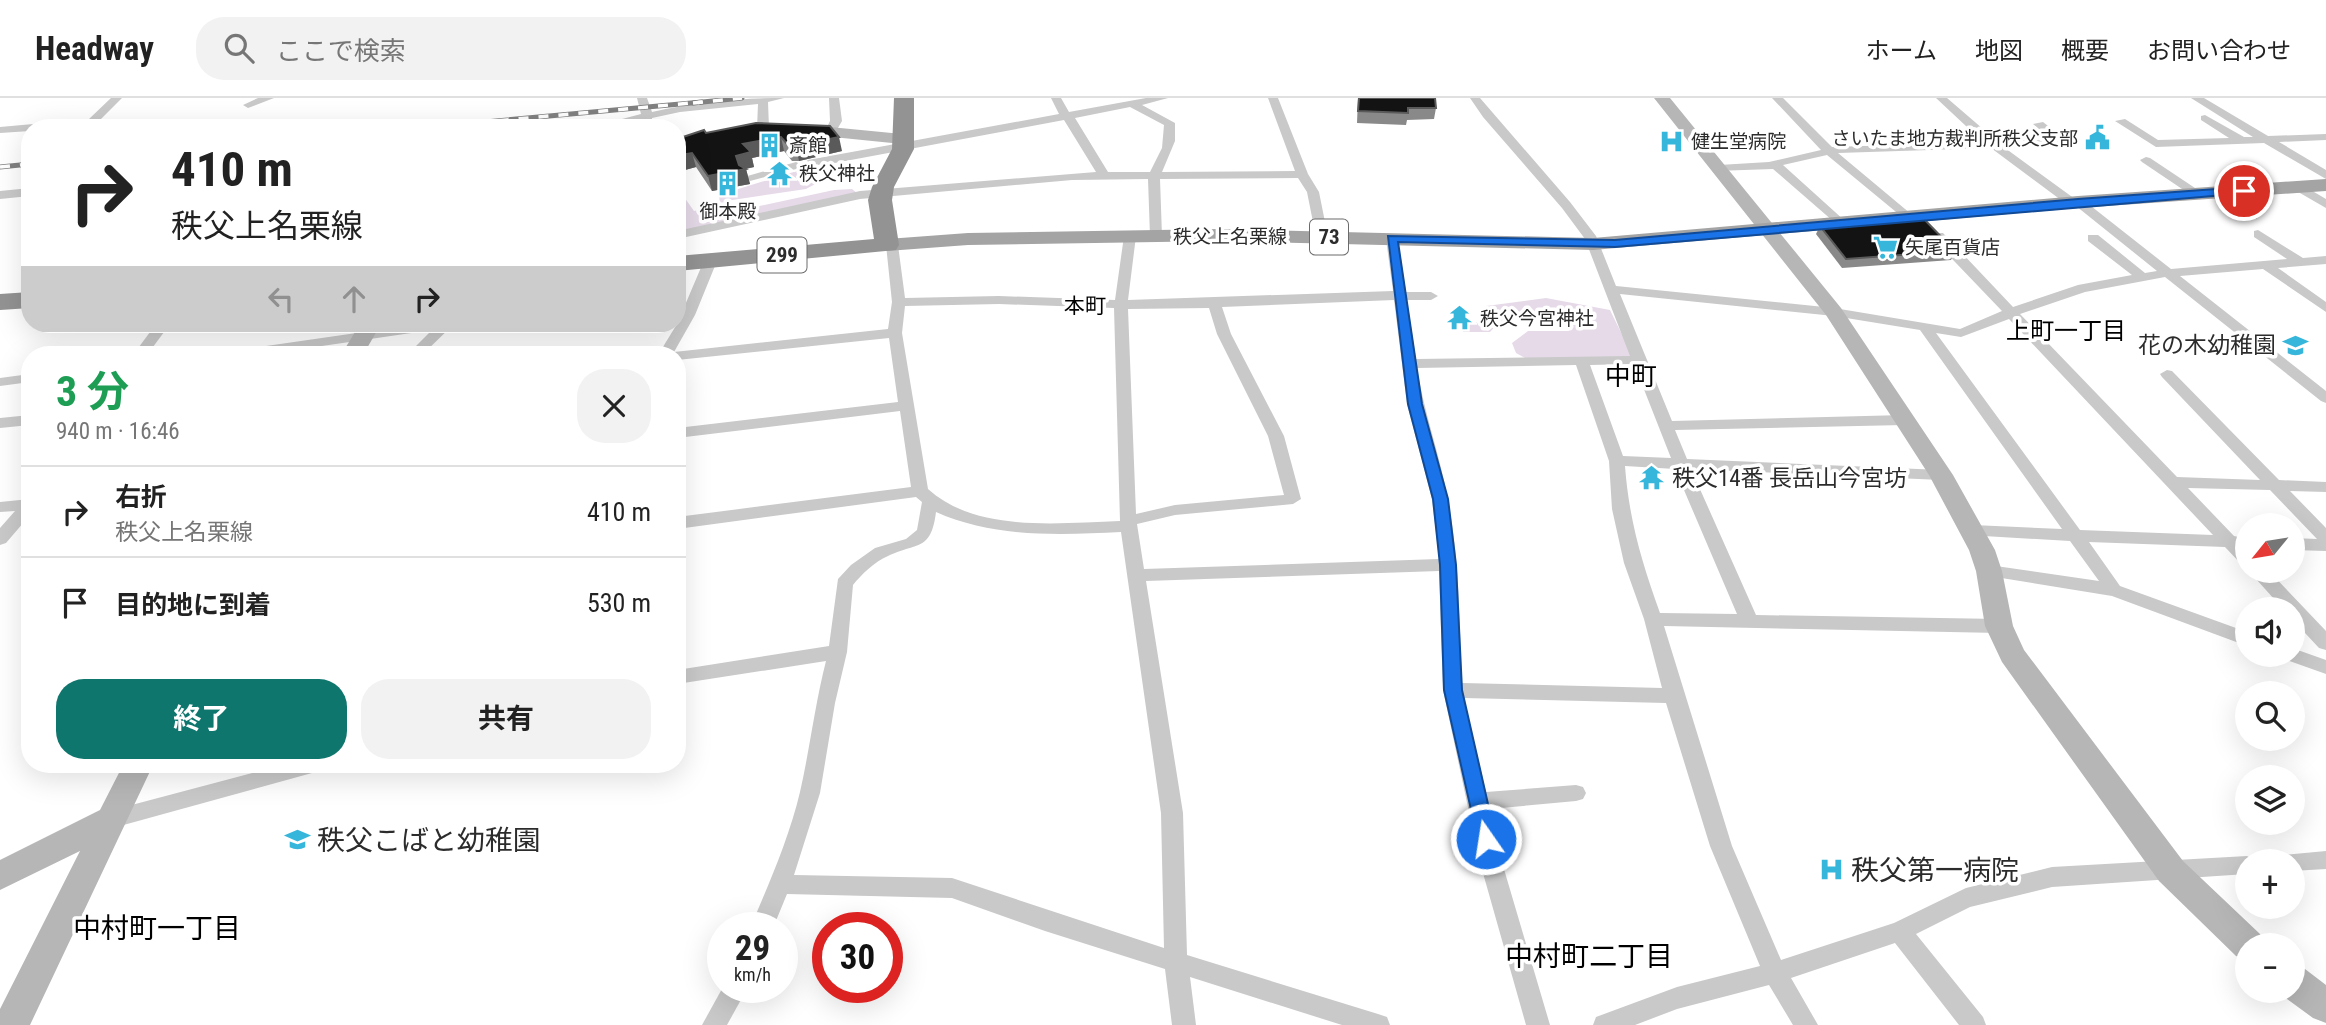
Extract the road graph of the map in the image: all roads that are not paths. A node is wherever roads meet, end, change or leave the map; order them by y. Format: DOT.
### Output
graph roads {
  1 [pos="117,98"];
  2 [pos="269,98"];
  3 [pos="644,98"];
  4 [pos="779,98"];
  5 [pos="834,98"];
  6 [pos="904,98"];
  7 [pos="1056,98"];
  8 [pos="1163,98"];
  9 [pos="1273,98"];
  10 [pos="1475,98"];
  11 [pos="1662,98"];
  12 [pos="1777,98"];
  13 [pos="1941,98"];
  14 [pos="2196,98"];
  15 [pos="763,100"];
  16 [pos="1131,104"];
  17 [pos="248,105"];
  18 [pos="647,115"];
  19 [pos="1067,116"];
  20 [pos="2205,118"];
  21 [pos="95,119"];
  22 [pos="630,119"];
  23 [pos="647,119"];
  24 [pos="2121,121"];
  25 [pos="2039,124"];
  26 [pos="21,128"];
  27 [pos="775,128"];
  28 [pos="0,130"];
  29 [pos="741,130"];
  30 [pos="831,131"];
  31 [pos="2326,137"];
  32 [pos="2268,140"];
  33 [pos="2243,141"];
  34 [pos="902,142"];
  35 [pos="1995,146"];
  36 [pos="1828,150"];
  37 [pos="2146,160"];
  38 [pos="1776,165"];
  39 [pos="1719,169"];
  40 [pos="1302,174"];
  41 [pos="2326,175"];
  42 [pos="1104,176"];
  43 [pos="750,177"];
  44 [pos="1154,177"];
  45 [pos="2326,185"];
  46 [pos="2297,186"];
  47 [pos="21,193"];
  48 [pos="881,194"];
  49 [pos="2208,194"];
  50 [pos="1,196"];
  51 [pos="2075,203"];
  52 [pos="2326,204"];
  53 [pos="1913,216"];
  54 [pos="2253,216"];
  55 [pos="1841,224"];
  56 [pos="1771,230"];
  57 [pos="686,233"];
  58 [pos="2258,234"];
  59 [pos="1130,236"];
  60 [pos="1156,236"];
  61 [pos="1322,237"];
  62 [pos="2093,238"];
  63 [pos="1392,239"];
  64 [pos="1593,244"];
  65 [pos="890,245"];
  66 [pos="2326,260"];
  67 [pos="710,261"];
  68 [pos="2300,262"];
  69 [pos="686,263"];
  70 [pos="2267,266"];
  71 [pos="2168,273"];
  72 [pos="2143,278"];
  73 [pos="1609,289"];
  74 [pos="1398,295"];
  75 [pos="1432,296"];
  76 [pos="21,301"];
  77 [pos="0,302"];
  78 [pos="899,302"];
  79 [pos="1121,303"];
  80 [pos="1214,303"];
  81 [pos="2326,308"];
  82 [pos="1834,312"];
  83 [pos="2012,314"];
  84 [pos="686,318"];
  85 [pos="1926,329"];
  86 [pos="396,333"];
  87 [pos="437,333"];
  88 [pos="895,333"];
  89 [pos="362,339"];
  90 [pos="305,346"];
  91 [pos="424,346"];
  92 [pos="686,355"];
  93 [pos="1639,360"];
  94 [pos="1582,362"];
  95 [pos="1408,364"];
  96 [pos="2167,374"];
  97 [pos="21,379"];
  98 [pos="0,382"];
  99 [pos="2326,398"];
  100 [pos="907,406"];
  101 [pos="1904,420"];
  102 [pos="21,421"];
  103 [pos="0,423"];
  104 [pos="1666,426"];
  105 [pos="686,432"];
  106 [pos="1617,461"];
  107 [pos="1681,464"];
  108 [pos="1941,475"];
  109 [pos="2173,482"];
  110 [pos="2277,486"];
  111 [pos="2326,488"];
  112 [pos="925,497"];
  113 [pos="21,504"];
  114 [pos="0,507"];
  115 [pos="21,514"];
  116 [pos="686,522"];
  117 [pos="1129,523"];
  118 [pos="1973,531"];
  119 [pos="2076,537"];
  120 [pos="2235,538"];
  121 [pos="2326,538"];
  122 [pos="0,539"];
  123 [pos="2235,542"];
  124 [pos="2305,544"];
  125 [pos="2326,545"];
  126 [pos="1448,565"];
  127 [pos="1989,571"];
  128 [pos="1138,575"];
  129 [pos="2269,583"];
  130 [pos="2114,590"];
  131 [pos="1653,619"];
  132 [pos="1749,620"];
  133 [pos="1999,626"];
  134 [pos="2235,635"];
  135 [pos="2326,643"];
  136 [pos="838,652"];
  137 [pos="2305,659"];
  138 [pos="2326,667"];
  139 [pos="686,676"];
  140 [pos="1453,690"];
  141 [pos="1674,696"];
  142 [pos="134,773"];
  143 [pos="282,773"];
  144 [pos="1576,793"];
  145 [pos="1477,800"];
  146 [pos="109,820"];
  147 [pos="2326,860"];
  148 [pos="2305,861"];
  149 [pos="2235,866"];
  150 [pos="2171,871"];
  151 [pos="0,876"];
  152 [pos="780,884"];
  153 [pos="768,912"];
  154 [pos="1900,930"];
  155 [pos="2236,933"];
  156 [pos="1175,961"];
  157 [pos="1775,973"];
  158 [pos="2305,991"];
  159 [pos="727,1003"];
  160 [pos="2326,1007"];
  161 [pos="10,1025"];
  162 [pos="714,1025"];
  163 [pos="1184,1025"];
  164 [pos="1378,1025"];
  165 [pos="1538,1025"];
  166 [pos="1605,1025"];
  167 [pos="1806,1025"];
  168 [pos="1974,1025"];
  1 -- 21 [label="street"];
  2 -- 17 [label="street"];
  3 -- 18 [label="street"];
  4 -- 15 [label="street"];
  5 -- 30 [label="street"];
  6 -- 34 [label="highway"];
  7 -- 19 [label="street"];
  8 -- 16 [label="street"];
  9 -- 40 [label="street"];
  10 -- 64 [label="street"];
  11 -- 39 [label="street"];
  12 -- 36 [label="street"];
  13 -- 35 [label="street"];
  14 -- 32 [label="street"];
  15 -- 18 [label="street"];
  15 -- 27 [label="street"];
  16 -- 19 [label="street"];
  16 -- 44 [label="street"];
  18 -- 22 [label="street"];
  18 -- 23 [label="street"];
  19 -- 34 [label="street"];
  19 -- 42 [label="street"];
  20 -- 33 [label="street"];
  24 -- 33 [label="street"];
  25 -- 35 [label="street"];
  26 -- 28 [label="street"];
  27 -- 29 [label="street"];
  27 -- 30 [label="street"];
  30 -- 34 [label="street"];
  31 -- 32 [label="street"];
  32 -- 33 [label="street"];
  32 -- 41 [label="street"];
  34 -- 43 [label="street"];
  34 -- 48 [label="highway"];
  35 -- 36 [label="street"];
  35 -- 51 [label="street"];
  36 -- 38 [label="street"];
  36 -- 53 [label="street"];
  37 -- 49 [label="street"];
  38 -- 39 [label="street"];
  38 -- 55 [label="street"];
  39 -- 56 [label="street"];
  40 -- 44 [label="street"];
  40 -- 61 [label="street"];
  42 -- 44 [label="street"];
  42 -- 48 [label="street"];
  44 -- 60 [label="street"];
  45 -- 46 [label="main road, 秩父上名栗線 / 73"];
  46 -- 49 [label="main road, 秩父上名栗線 / 73"];
  46 -- 52 [label="street"];
  47 -- 50 [label="street"];
  48 -- 57 [label="street"];
  48 -- 65 [label="highway"];
  49 -- 51 [label="main road, 秩父上名栗線 / 73"];
  49 -- 54 [label="street"];
  51 -- 53 [label="main road, 秩父上名栗線 / 73"];
  51 -- 71 [label="street"];
  53 -- 55 [label="main road, 秩父上名栗線 / 73"];
  53 -- 83 [label="street"];
  55 -- 56 [label="main road, 秩父上名栗線 / 73"];
  56 -- 64 [label="main road, 秩父上名栗線 / 73"];
  56 -- 82 [label="street"];
  58 -- 68 [label="street"];
  59 -- 60 [label="main road, 秩父上名栗線 / 73"];
  59 -- 65 [label="main road, 秩父上名栗線 / 73"];
  59 -- 79 [label="street"];
  60 -- 61 [label="main road, 秩父上名栗線 / 73"];
  61 -- 63 [label="main road, 秩父上名栗線 / 73"];
  62 -- 72 [label="street"];
  63 -- 64 [label="main road, 秩父上名栗線 / 73"];
  63 -- 74 [label="street"];
  64 -- 73 [label="street"];
  65 -- 67 [label="highway, 299"];
  65 -- 78 [label="street"];
  66 -- 68 [label="street"];
  67 -- 69 [label="highway, 299"];
  67 -- 84 [label="street"];
  68 -- 70 [label="street"];
  70 -- 71 [label="street"];
  70 -- 81 [label="street"];
  71 -- 72 [label="street"];
  71 -- 99 [label="street"];
  72 -- 83 [label="street"];
  73 -- 82 [label="street"];
  73 -- 93 [label="street"];
  74 -- 75 [label="street"];
  74 -- 80 [label="street"];
  74 -- 95 [label="street"];
  76 -- 77 [label="highway"];
  78 -- 79 [label="street"];
  78 -- 88 [label="street"];
  79 -- 80 [label="street"];
  79 -- 117 [label="street"];
  80 -- 117 [label="street"];
  82 -- 85 [label="street"];
  82 -- 101 [label="street"];
  83 -- 85 [label="street"];
  83 -- 109 [label="street"];
  85 -- 119 [label="street"];
  86 -- 89 [label="street"];
  87 -- 91 [label="street"];
  88 -- 92 [label="street"];
  88 -- 100 [label="street"];
  89 -- 90 [label="street"];
  93 -- 94 [label="street"];
  93 -- 104 [label="street"];
  94 -- 95 [label="street"];
  94 -- 106 [label="street"];
  95 -- 126 [label="street"];
  96 -- 110 [label="street"];
  97 -- 98 [label="street"];
  100 -- 105 [label="street"];
  100 -- 112 [label="street"];
  101 -- 104 [label="street"];
  101 -- 108 [label="street"];
  102 -- 103 [label="street"];
  104 -- 107 [label="street"];
  106 -- 107 [label="street"];
  106 -- 131 [label="street"];
  107 -- 108 [label="street"];
  107 -- 132 [label="street"];
  108 -- 118 [label="street"];
  109 -- 110 [label="street"];
  109 -- 120 [label="street"];
  110 -- 111 [label="street"];
  110 -- 121 [label="street"];
  112 -- 116 [label="street"];
  112 -- 117 [label="street"];
  112 -- 136 [label="street"];
  113 -- 114 [label="street"];
  115 -- 122 [label="street"];
  117 -- 128 [label="street"];
  118 -- 119 [label="street"];
  118 -- 127 [label="street"];
  119 -- 123 [label="street"];
  119 -- 130 [label="street"];
  124 -- 125 [label="street"];
  126 -- 128 [label="street"];
  126 -- 140 [label="street"];
  127 -- 130 [label="street"];
  127 -- 133 [label="street"];
  128 -- 156 [label="street"];
  129 -- 135 [label="street"];
  130 -- 134 [label="street"];
  131 -- 132 [label="street"];
  131 -- 141 [label="street"];
  132 -- 133 [label="street"];
  133 -- 150 [label="street"];
  136 -- 139 [label="street"];
  136 -- 152 [label="street"];
  137 -- 138 [label="street"];
  140 -- 141 [label="street"];
  140 -- 145 [label="street"];
  141 -- 157 [label="street"];
  142 -- 146 [label="street"];
  143 -- 146 [label="street"];
  144 -- 145 [label="street"];
  145 -- 165 [label="street"];
  146 -- 151 [label="street"];
  146 -- 161 [label="street"];
  147 -- 148 [label="street"];
  149 -- 150 [label="street"];
  150 -- 154 [label="street"];
  150 -- 155 [label="street"];
  152 -- 153 [label="street"];
  152 -- 156 [label="street"];
  154 -- 157 [label="street"];
  154 -- 168 [label="street"];
  156 -- 163 [label="street"];
  156 -- 164 [label="street"];
  157 -- 166 [label="street"];
  157 -- 167 [label="street"];
  158 -- 160 [label="street"];
  159 -- 162 [label="street"];
}
